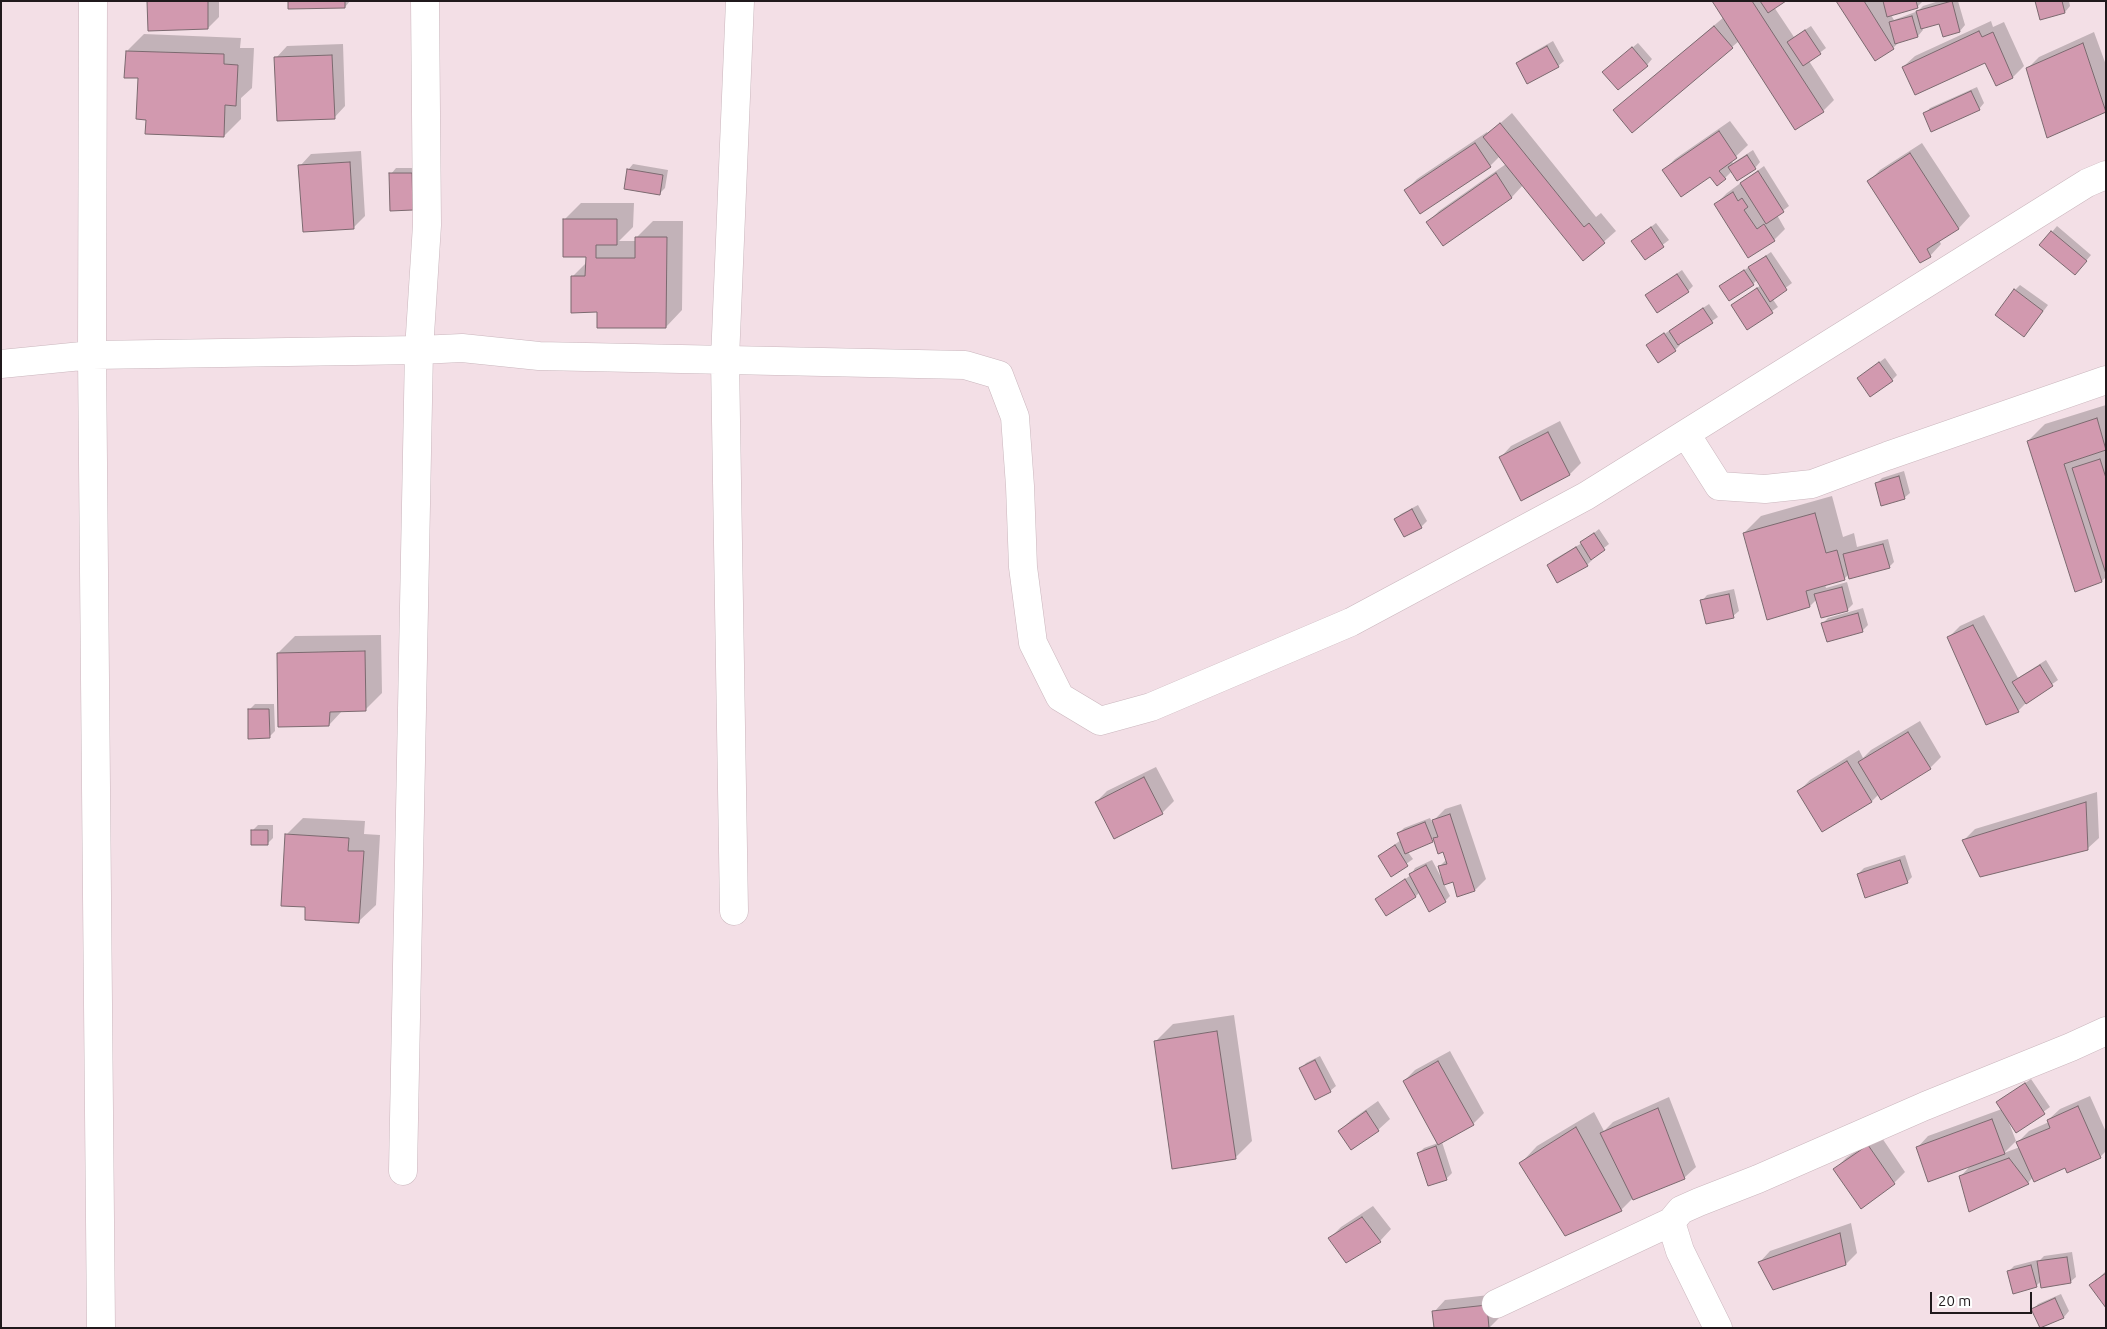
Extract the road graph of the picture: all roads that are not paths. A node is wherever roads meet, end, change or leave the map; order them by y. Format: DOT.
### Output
graph roads {
  1 [pos="93,1"];
  2 [pos="425,1"];
  3 [pos="740,1"];
  4 [pos="2106,175"];
  5 [pos="419,350"];
  6 [pos="92,355"];
  7 [pos="725,359"];
  8 [pos="1,364"];
  9 [pos="2106,380"];
  10 [pos="1686,434"];
  11 [pos="734,911"];
  12 [pos="2106,1031"];
  13 [pos="404,1171"];
  14 [pos="1671,1222"];
  15 [pos="1496,1304"];
  16 [pos="102,1328"];
  17 [pos="1718,1328"];
  1 -- 6 [label="street"];
  2 -- 5 [label="street"];
  3 -- 7 [label="street"];
  4 -- 10 [label="street"];
  5 -- 6 [label="street"];
  5 -- 7 [label="street"];
  5 -- 13 [label="street"];
  6 -- 8 [label="street"];
  6 -- 16 [label="street"];
  7 -- 10 [label="street"];
  7 -- 11 [label="street"];
  9 -- 10 [label="street"];
  12 -- 14 [label="street"];
  14 -- 15 [label="street"];
  14 -- 17 [label="street"];
}
